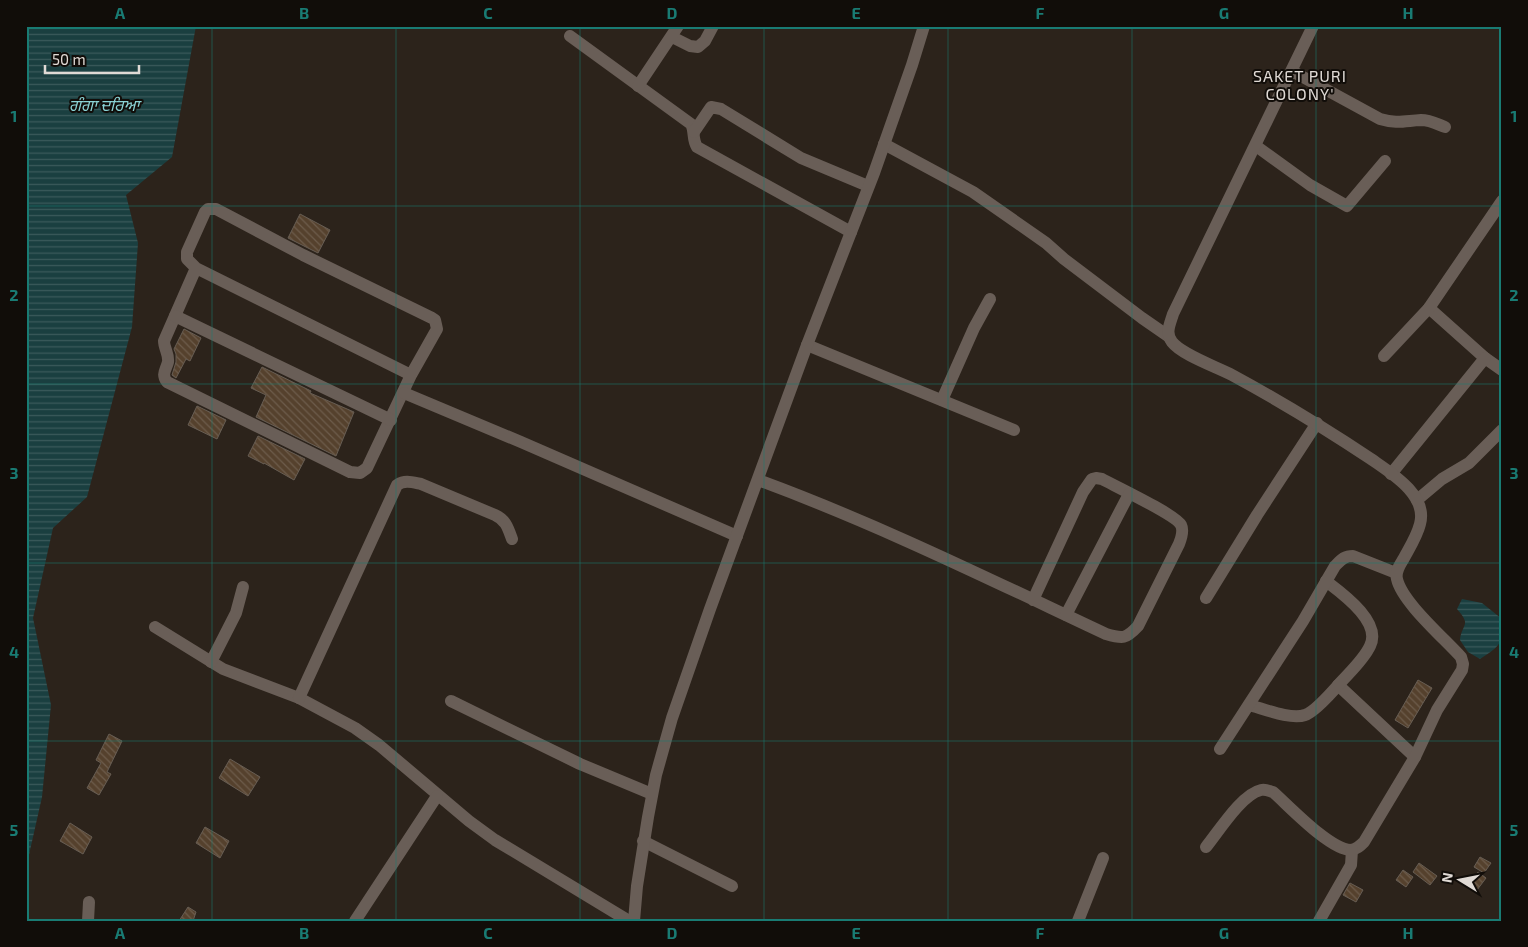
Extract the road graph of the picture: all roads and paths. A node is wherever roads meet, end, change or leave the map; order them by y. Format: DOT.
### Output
graph roads {
  1 [pos="713,26"];
  2 [pos="924,26"];
  3 [pos="1313,26"];
  4 [pos="675,31"];
  5 [pos="570,36"];
  6 [pos="1292,70"];
  7 [pos="638,86"];
  8 [pos="1445,127"];
  9 [pos="694,132"];
  10 [pos="884,144"];
  11 [pos="1256,146"];
  12 [pos="1385,162"];
  13 [pos="868,186"];
  14 [pos="1502,202"];
  15 [pos="851,232"];
  16 [pos="196,268"];
  17 [pos="990,299"];
  18 [pos="1429,308"];
  19 [pos="175,316"];
  20 [pos="1168,336"];
  21 [pos="807,345"];
  22 [pos="1384,356"];
  23 [pos="1485,358"];
  24 [pos="1502,370"];
  25 [pos="411,375"];
  26 [pos="404,393"];
  27 [pos="942,400"];
  28 [pos="391,420"];
  29 [pos="1317,423"];
  30 [pos="1014,430"];
  31 [pos="1502,430"];
  32 [pos="1391,474"];
  33 [pos="758,480"];
  34 [pos="1129,494"];
  35 [pos="1417,500"];
  36 [pos="737,536"];
  37 [pos="512,539"];
  38 [pos="1396,573"];
  39 [pos="1326,581"];
  40 [pos="243,587"];
  41 [pos="1206,598"];
  42 [pos="1033,600"];
  43 [pos="1066,615"];
  44 [pos="155,627"];
  45 [pos="211,662"];
  46 [pos="1338,685"];
  47 [pos="299,698"];
  48 [pos="451,701"];
  49 [pos="1249,705"];
  50 [pos="1220,749"];
  51 [pos="1415,757"];
  52 [pos="652,794"];
  53 [pos="437,796"];
  54 [pos="644,842"];
  55 [pos="1206,846"];
  56 [pos="1352,850"];
  57 [pos="1103,858"];
  58 [pos="732,886"];
  59 [pos="89,902"];
  60 [pos="88,921"];
  61 [pos="355,921"];
  62 [pos="629,921"];
  63 [pos="634,921"];
  64 [pos="1078,921"];
  65 [pos="1319,921"];
  1 -- 4 [label="street"];
  2 -- 10 [label="street"];
  3 -- 6 [label="street"];
  4 -- 7 [label="street"];
  5 -- 7 [label="street"];
  6 -- 8 [label="street"];
  6 -- 11 [label="street"];
  7 -- 9 [label="street"];
  9 -- 13 [label="street"];
  9 -- 15 [label="street"];
  10 -- 13 [label="street"];
  10 -- 20 [label="street"];
  11 -- 12 [label="street"];
  11 -- 20 [label="street"];
  13 -- 15 [label="street"];
  14 -- 18 [label="street"];
  15 -- 21 [label="street"];
  16 -- 19 [label="street"];
  16 -- 25 [label="street"];
  16 -- 25 [label="street"];
  17 -- 27 [label="street"];
  18 -- 22 [label="street"];
  18 -- 23 [label="street"];
  19 -- 28 [label="street"];
  19 -- 28 [label="street"];
  20 -- 29 [label="street"];
  21 -- 27 [label="street"];
  21 -- 33 [label="street"];
  23 -- 24 [label="street"];
  23 -- 32 [label="street"];
  25 -- 26 [label="street"];
  26 -- 28 [label="street"];
  26 -- 36 [label="street"];
  27 -- 30 [label="street"];
  29 -- 32 [label="street"];
  29 -- 41 [label="street"];
  31 -- 35 [label="street"];
  32 -- 35 [label="street"];
  33 -- 36 [label="street"];
  33 -- 42 [label="street"];
  34 -- 42 [label="street"];
  34 -- 43 [label="street"];
  34 -- 43 [label="street"];
  35 -- 38 [label="street"];
  36 -- 52 [label="street"];
  37 -- 47 [label="street"];
  38 -- 39 [label="street"];
  38 -- 51 [label="street"];
  39 -- 46 [label="street"];
  39 -- 49 [label="street"];
  40 -- 45 [label="street"];
  42 -- 43 [label="street"];
  44 -- 45 [label="street"];
  45 -- 47 [label="street"];
  46 -- 49 [label="street"];
  46 -- 51 [label="street"];
  47 -- 53 [label="street"];
  48 -- 52 [label="street"];
  49 -- 50 [label="street"];
  51 -- 56 [label="street"];
  52 -- 54 [label="street"];
  53 -- 61 [label="street"];
  53 -- 62 [label="street"];
  54 -- 58 [label="street"];
  54 -- 63 [label="street"];
  55 -- 56 [label="street"];
  56 -- 65 [label="street"];
  57 -- 64 [label="street"];
  59 -- 60 [label="street"];
}
